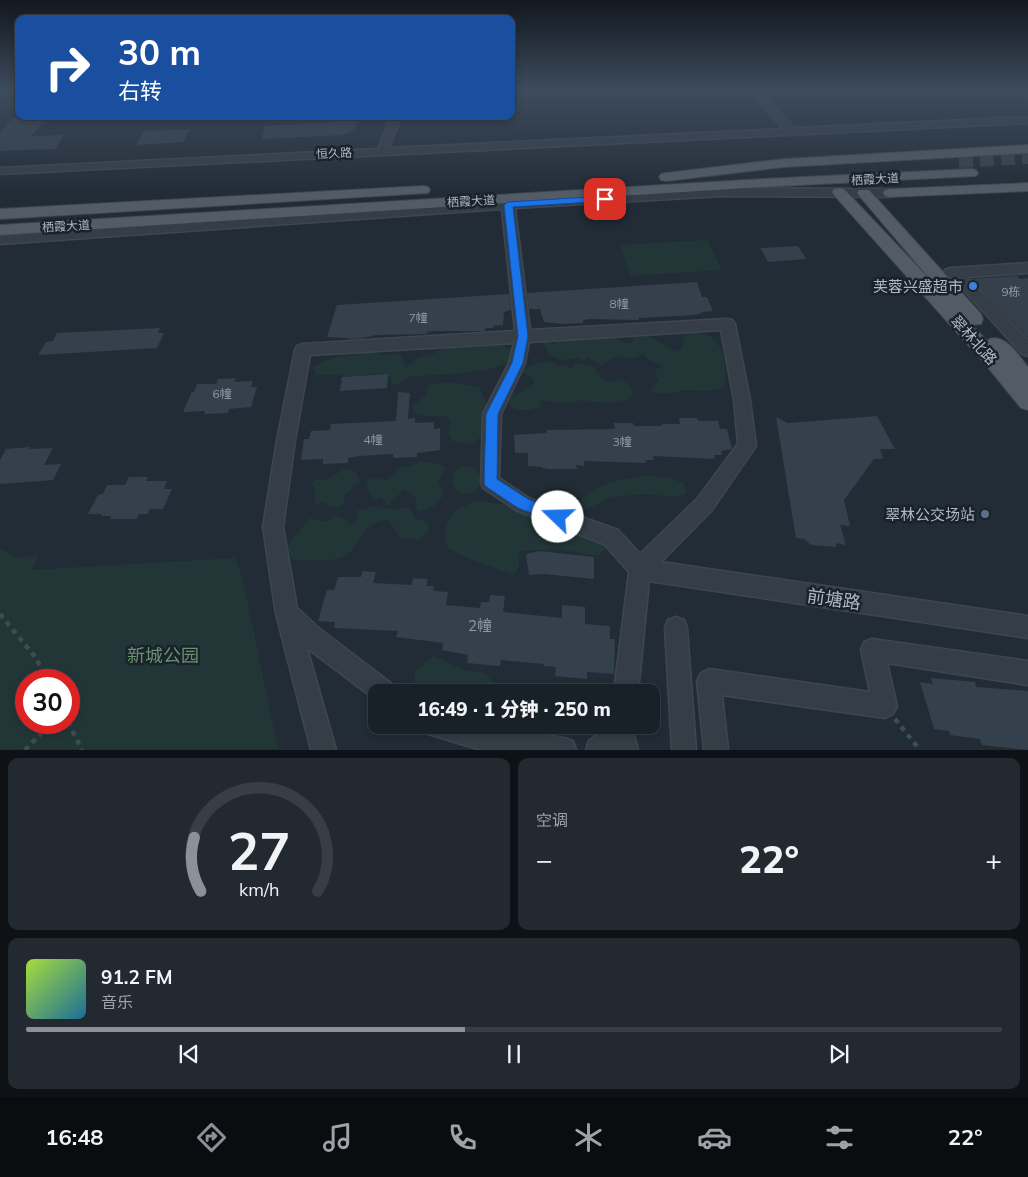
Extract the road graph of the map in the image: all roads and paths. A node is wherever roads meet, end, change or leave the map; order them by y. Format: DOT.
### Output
graph roads {
  1 [pos="392,126"];
  2 [pos="786,126"];
  3 [pos="899,126"];
  4 [pos="791,131"];
  5 [pos="1028,149"];
  6 [pos="383,150"];
  7 [pos="959,161"];
  8 [pos="0,171"];
  9 [pos="971,173"];
  10 [pos="665,177"];
  11 [pos="1028,187"];
  12 [pos="838,192"];
  13 [pos="864,193"];
  14 [pos="890,193"];
  15 [pos="1028,197"];
  16 [pos="508,205"];
  17 [pos="0,214"];
  18 [pos="0,230"];
  19 [pos="0,240"];
  20 [pos="1028,268"];
  21 [pos="956,273"];
  22 [pos="933,274"];
  23 [pos="523,336"];
  24 [pos="1028,350"];
  25 [pos="1028,380"];
  26 [pos="1028,402"];
  27 [pos="640,569"];
  28 [pos="0,614"];
  29 [pos="287,614"];
  30 [pos="1028,627"];
  31 [pos="676,628"];
  32 [pos="42,669"];
  33 [pos="1028,673"];
  34 [pos="373,684"];
  35 [pos="627,684"];
  36 [pos="885,706"];
  37 [pos="40,734"];
  38 [pos="74,734"];
  39 [pos="466,734"];
  40 [pos="623,735"];
  41 [pos="25,750"];
  42 [pos="82,750"];
  43 [pos="324,750"];
  44 [pos="564,750"];
  45 [pos="598,750"];
  46 [pos="684,750"];
  47 [pos="716,750"];
  48 [pos="920,750"];
  1 -- 6 [label="street"];
  2 -- 4 [label="street"];
  3 -- 4 [label="street, 恒久路"];
  4 -- 6 [label="street, 恒久路"];
  5 -- 10 [label="main road"];
  6 -- 8 [label="street, 恒久路"];
  7 -- 10 [label="main road, 栖霞大道"];
  9 -- 18 [label="main road, 栖霞大道"];
  10 -- 17 [label="main road, 栖霞大道"];
  11 -- 14 [label="main road"];
  12 -- 13 [label="street"];
  12 -- 16 [label="street"];
  12 -- 26 [label="main road, 翠林北路"];
  13 -- 14 [label="street"];
  13 -- 22 [label="main road, 翠林北路"];
  14 -- 15 [label="main road"];
  16 -- 19 [label="street"];
  16 -- 23 [label="street"];
  20 -- 21 [label="street"];
  21 -- 22 [label="street"];
  21 -- 24 [label="street"];
  22 -- 25 [label="main road, 翠林北路"];
  23 -- 27 [label="street"];
  23 -- 27 [label="street"];
  23 -- 29 [label="street"];
  27 -- 30 [label="street, 前塘路"];
  27 -- 35 [label="street"];
  28 -- 32 [label="path"];
  29 -- 34 [label="street"];
  29 -- 43 [label="street"];
  31 -- 46 [label="street"];
  33 -- 36 [label="street"];
  36 -- 47 [label="street"];
  36 -- 48 [label="path"];
  37 -- 41 [label="path"];
  38 -- 42 [label="path"];
  39 -- 44 [label="street"];
  40 -- 45 [label="street"];
}
